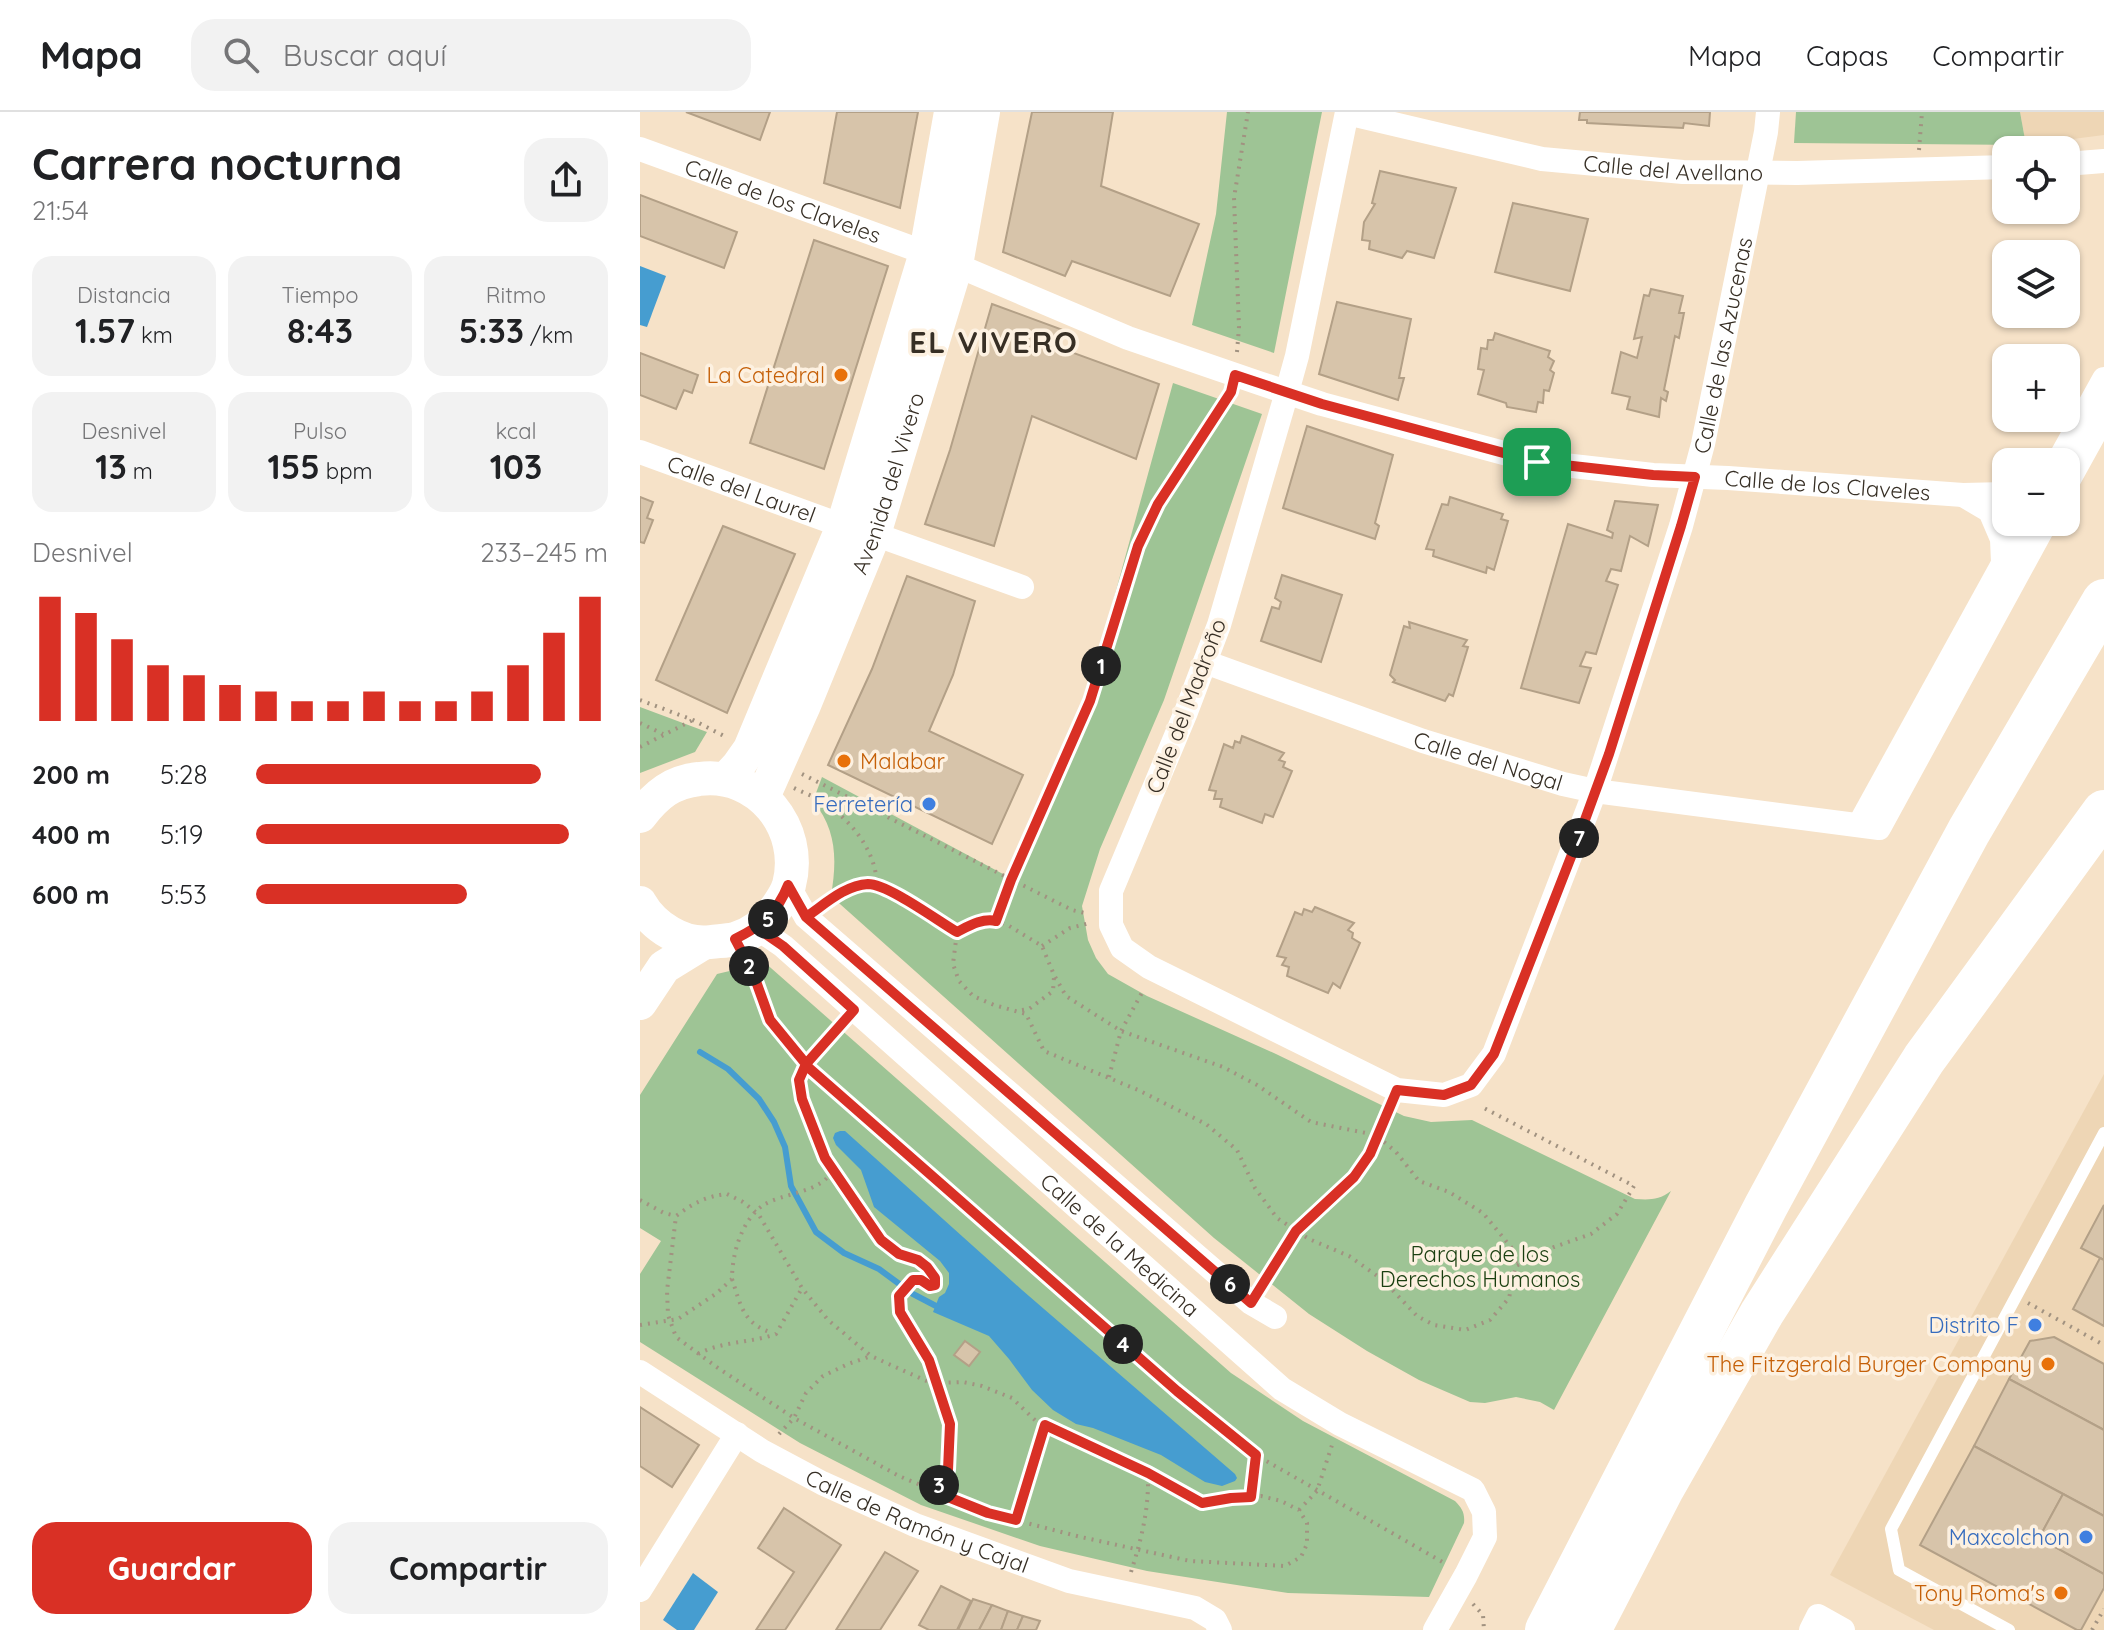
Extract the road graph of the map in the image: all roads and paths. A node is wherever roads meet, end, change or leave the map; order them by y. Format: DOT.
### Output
graph roads {
  1 [pos="951,112"];
  2 [pos="983,112"];
  3 [pos="1248,112"];
  4 [pos="1347,112"];
  5 [pos="1768,112"];
  6 [pos="1922,112"];
  7 [pos="640,149"];
  8 [pos="2104,161"];
  9 [pos="2080,163"];
  10 [pos="1992,168"];
  11 [pos="1918,171"];
  12 [pos="1757,173"];
  13 [pos="941,259"];
  14 [pos="1235,375"];
  15 [pos="2104,379"];
  16 [pos="1287,392"];
  17 [pos="2104,416"];
  18 [pos="2066,448"];
  19 [pos="640,452"];
  20 [pos="2080,460"];
  21 [pos="1695,477"];
  22 [pos="1992,494"];
  23 [pos="1963,495"];
  24 [pos="858,530"];
  25 [pos="2018,536"];
  26 [pos="2038,536"];
  27 [pos="2003,563"];
  28 [pos="2104,565"];
  29 [pos="1022,587"];
  30 [pos="2104,601"];
  31 [pos="1205,662"];
  32 [pos="2061,676"];
  33 [pos="640,700"];
  34 [pos="693,720"];
  35 [pos="640,723"];
  36 [pos="665,735"];
  37 [pos="640,747"];
  38 [pos="765,771"];
  39 [pos="1595,791"];
  40 [pos="645,803"];
  41 [pos="2104,812"];
  42 [pos="1869,826"];
  43 [pos="1011,880"];
  44 [pos="788,885"];
  45 [pos="877,887"];
  46 [pos="642,916"];
  47 [pos="806,917"];
  48 [pos="1111,918"];
  49 [pos="996,921"];
  50 [pos="957,932"];
  51 [pos="732,937"];
  52 [pos="1042,946"];
  53 [pos="1155,970"];
  54 [pos="1054,975"];
  55 [pos="640,1003"];
  56 [pos="854,1010"];
  57 [pos="1019,1011"];
  58 [pos="1121,1031"];
  59 [pos="806,1064"];
  60 [pos="1108,1077"];
  61 [pos="1397,1090"];
  62 [pos="1448,1094"];
  63 [pos="2104,1133"];
  64 [pos="1376,1135"];
  65 [pos="832,1168"];
  66 [pos="640,1200"];
  67 [pos="755,1213"];
  68 [pos="676,1216"];
  69 [pos="1296,1231"];
  70 [pos="1516,1266"];
  71 [pos="732,1279"];
  72 [pos="802,1288"];
  73 [pos="2015,1296"];
  74 [pos="1251,1303"];
  75 [pos="1275,1317"];
  76 [pos="670,1319"];
  77 [pos="640,1325"];
  78 [pos="776,1334"];
  79 [pos="2104,1345"];
  80 [pos="698,1354"];
  81 [pos="871,1356"];
  82 [pos="640,1372"];
  83 [pos="937,1383"];
  84 [pos="794,1418"];
  85 [pos="1340,1424"];
  86 [pos="1045,1425"];
  87 [pos="737,1434"];
  88 [pos="762,1451"];
  89 [pos="1256,1455"];
  90 [pos="1148,1473"];
  91 [pos="933,1491"];
  92 [pos="1317,1491"];
  93 [pos="1251,1497"];
  94 [pos="1299,1510"];
  95 [pos="1016,1520"];
  96 [pos="1138,1549"];
  97 [pos="1466,1575"];
  98 [pos="640,1590"];
  99 [pos="1124,1593"];
  100 [pos="2104,1609"];
  101 [pos="1217,1625"];
  102 [pos="1435,1630"];
  103 [pos="1547,1630"];
  104 [pos="1589,1630"];
  105 [pos="1811,1630"];
  106 [pos="1843,1630"];
  107 [pos="2009,1630"];
  108 [pos="2092,1630"];
  1 -- 13 [label="main road, Avenida del Vivero"];
  2 -- 13 [label="main road, Avenida del Vivero"];
  3 -- 14 [label="path"];
  4 -- 12 [label="street, Calle del Avellano"];
  4 -- 16 [label="street, Calle del Madroño"];
  5 -- 12 [label="street, Calle de las Azucenas"];
  6 -- 11 [label="path"];
  7 -- 13 [label="street, Calle de los Claveles"];
  8 -- 9 [label="street"];
  10 -- 11 [label="street, Calle del Avellano"];
  11 -- 12 [label="street, Calle del Avellano"];
  12 -- 21 [label="street, Calle de las Azucenas"];
  13 -- 14 [label="street, Calle de los Claveles"];
  13 -- 24 [label="main road, Avenida del Vivero"];
  14 -- 16 [label="street, Calle de los Claveles"];
  14 -- 43 [label="path"];
  15 -- 18 [label="street"];
  16 -- 21 [label="street, Calle de los Claveles"];
  16 -- 31 [label="street, Calle del Madroño"];
  17 -- 20 [label="street"];
  19 -- 24 [label="street, Calle del Laurel"];
  21 -- 23 [label="street, Calle de los Claveles"];
  21 -- 39 [label="street, Calle de las Azucenas"];
  22 -- 23 [label="street, Calle de los Claveles"];
  23 -- 27 [label="street"];
  24 -- 29 [label="street, Calle del Laurel"];
  24 -- 38 [label="main road, Avenida del Vivero"];
  25 -- 27 [label="street"];
  26 -- 42 [label="street"];
  27 -- 42 [label="street"];
  28 -- 32 [label="highway"];
  30 -- 32 [label="highway"];
  31 -- 39 [label="street, Calle del Nogal"];
  31 -- 48 [label="street, Calle del Madroño"];
  32 -- 103 [label="highway"];
  33 -- 34 [label="path"];
  34 -- 36 [label="path"];
  34 -- 38 [label="path"];
  35 -- 36 [label="path"];
  36 -- 37 [label="path"];
  38 -- 40 [label="main road"];
  38 -- 43 [label="path"];
  38 -- 44 [label="main road"];
  38 -- 45 [label="path"];
  39 -- 42 [label="street, Calle del Nogal"];
  39 -- 62 [label="street, Calle de las Azucenas"];
  41 -- 104 [label="highway"];
  43 -- 48 [label="path"];
  43 -- 49 [label="path"];
  44 -- 47 [label="street, Calle de la Medicina"];
  44 -- 51 [label="main road"];
  45 -- 47 [label="path"];
  45 -- 50 [label="path"];
  46 -- 51 [label="main road"];
  47 -- 74 [label="street, Calle de la Medicina"];
  48 -- 52 [label="path"];
  48 -- 53 [label="street"];
  49 -- 50 [label="path"];
  49 -- 52 [label="path"];
  50 -- 57 [label="path"];
  51 -- 55 [label="main road"];
  51 -- 56 [label="street, Calle de la Medicina"];
  51 -- 59 [label="path"];
  52 -- 54 [label="path"];
  53 -- 58 [label="path"];
  53 -- 61 [label="street"];
  54 -- 57 [label="path"];
  54 -- 58 [label="path"];
  56 -- 59 [label="path"];
  56 -- 85 [label="street, Calle de la Medicina"];
  57 -- 60 [label="path"];
  58 -- 60 [label="path"];
  58 -- 64 [label="path"];
  59 -- 65 [label="path"];
  59 -- 89 [label="path"];
  60 -- 69 [label="path"];
  61 -- 62 [label="street"];
  61 -- 64 [label="path"];
  62 -- 70 [label="path"];
  63 -- 73 [label="lane"];
  64 -- 69 [label="path"];
  64 -- 70 [label="path"];
  65 -- 67 [label="path"];
  65 -- 83 [label="path"];
  66 -- 68 [label="path"];
  67 -- 68 [label="path"];
  67 -- 71 [label="path"];
  67 -- 72 [label="path"];
  68 -- 76 [label="path"];
  69 -- 70 [label="path"];
  69 -- 74 [label="path"];
  71 -- 76 [label="path"];
  71 -- 78 [label="path"];
  72 -- 78 [label="path"];
  72 -- 81 [label="path"];
  73 -- 79 [label="path"];
  73 -- 107 [label="lane"];
  74 -- 75 [label="street, Calle de la Medicina"];
  76 -- 77 [label="path"];
  76 -- 80 [label="path"];
  78 -- 80 [label="path"];
  80 -- 84 [label="path"];
  81 -- 83 [label="path"];
  81 -- 84 [label="path"];
  82 -- 87 [label="street, Calle de Ramón y Cajal"];
  83 -- 86 [label="path"];
  83 -- 91 [label="path"];
  84 -- 88 [label="path"];
  84 -- 91 [label="path"];
  85 -- 92 [label="path"];
  85 -- 97 [label="street, Calle de la Medicina"];
  86 -- 90 [label="path"];
  86 -- 95 [label="path"];
  87 -- 88 [label="street, Calle de Ramón y Cajal"];
  87 -- 98 [label="street"];
  88 -- 99 [label="street, Calle de Ramón y Cajal"];
  89 -- 92 [label="path"];
  89 -- 93 [label="path"];
  90 -- 93 [label="path"];
  90 -- 96 [label="path"];
  91 -- 95 [label="path"];
  92 -- 94 [label="path"];
  92 -- 97 [label="path"];
  93 -- 94 [label="path"];
  94 -- 96 [label="path"];
  95 -- 96 [label="path"];
  96 -- 99 [label="path"];
  97 -- 102 [label="street"];
  99 -- 101 [label="street, Calle de Ramón y Cajal"];
  100 -- 108 [label="path"];
  105 -- 106 [label="street"];
}
